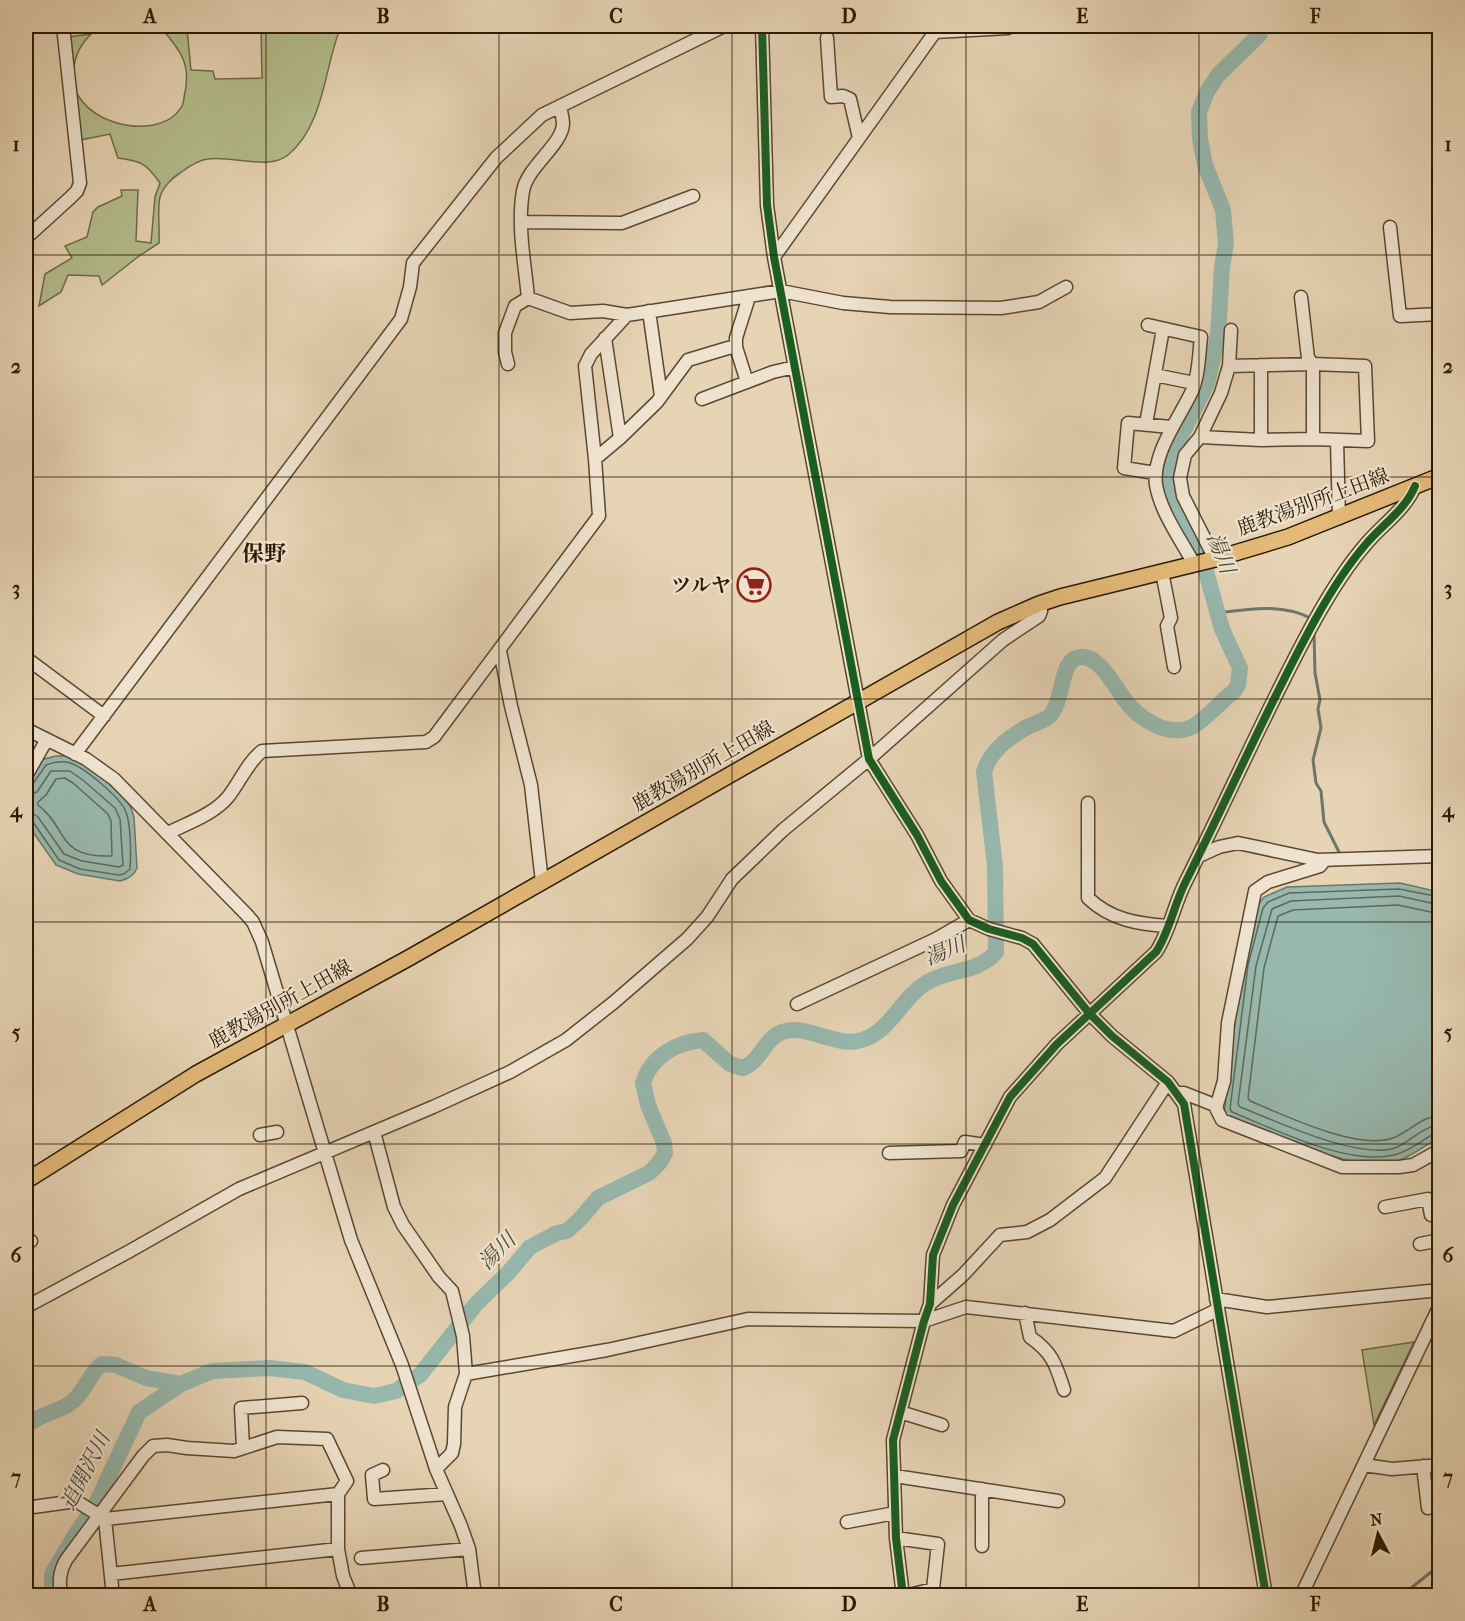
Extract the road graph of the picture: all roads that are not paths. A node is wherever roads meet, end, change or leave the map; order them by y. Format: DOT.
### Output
graph roads {
  1 [pos="63,26"];
  2 [pos="724,26"];
  3 [pos="762,26"];
  4 [pos="1008,28"];
  5 [pos="827,38"];
  6 [pos="560,106"];
  7 [pos="859,138"];
  8 [pos="693,196"];
  9 [pos="522,222"];
  10 [pos="1390,227"];
  11 [pos="26,238"];
  12 [pos="774,257"];
  13 [pos="1066,287"];
  14 [pos="781,291"];
  15 [pos="749,297"];
  16 [pos="1301,297"];
  17 [pos="528,298"];
  18 [pos="650,311"];
  19 [pos="1440,314"];
  20 [pos="627,315"];
  21 [pos="1148,325"];
  22 [pos="1163,328"];
  23 [pos="1231,330"];
  24 [pos="605,338"];
  25 [pos="736,347"];
  26 [pos="508,364"];
  27 [pos="1313,364"];
  28 [pos="1261,365"];
  29 [pos="1229,366"];
  30 [pos="795,367"];
  31 [pos="1155,375"];
  32 [pos="747,382"];
  33 [pos="1194,383"];
  34 [pos="661,396"];
  35 [pos="702,399"];
  36 [pos="1146,423"];
  37 [pos="1171,427"];
  38 [pos="1200,437"];
  39 [pos="620,438"];
  40 [pos="1313,439"];
  41 [pos="1261,440"];
  42 [pos="1337,441"];
  43 [pos="595,459"];
  44 [pos="1155,473"];
  45 [pos="1440,476"];
  46 [pos="1415,486"];
  47 [pos="1339,518"];
  48 [pos="1204,561"];
  49 [pos="1162,572"];
  50 [pos="1039,604"];
  51 [pos="500,651"];
  52 [pos="26,658"];
  53 [pos="1174,667"];
  54 [pos="858,701"];
  55 [pos="104,716"];
  56 [pos="26,729"];
  57 [pos="46,741"];
  58 [pos="75,754"];
  59 [pos="869,759"];
  60 [pos="26,776"];
  61 [pos="1088,803"];
  62 [pos="168,833"];
  63 [pos="1199,856"];
  64 [pos="1440,856"];
  65 [pos="1325,860"];
  66 [pos="542,882"];
  67 [pos="969,920"];
  68 [pos="1168,926"];
  69 [pos="797,1004"];
  70 [pos="1089,1013"];
  71 [pos="287,1024"];
  72 [pos="1172,1087"];
  73 [pos="1217,1106"];
  74 [pos="277,1132"];
  75 [pos="374,1132"];
  76 [pos="260,1135"];
  77 [pos="985,1145"];
  78 [pos="1440,1150"];
  79 [pos="327,1153"];
  80 [pos="889,1153"];
  81 [pos="26,1180"];
  82 [pos="1385,1208"];
  83 [pos="1440,1214"];
  84 [pos="1440,1240"];
  85 [pos="1420,1244"];
  86 [pos="1440,1290"];
  87 [pos="930,1304"];
  88 [pos="1217,1304"];
  89 [pos="1440,1305"];
  90 [pos="26,1307"];
  91 [pos="1025,1313"];
  92 [pos="924,1321"];
  93 [pos="466,1374"];
  94 [pos="1064,1390"];
  95 [pos="302,1403"];
  96 [pos="900,1412"];
  97 [pos="942,1425"];
  98 [pos="243,1447"];
  99 [pos="1364,1465"];
  100 [pos="1440,1465"];
  101 [pos="1423,1466"];
  102 [pos="436,1469"];
  103 [pos="383,1470"];
  104 [pos="895,1476"];
  105 [pos="982,1490"];
  106 [pos="338,1494"];
  107 [pos="447,1494"];
  108 [pos="1059,1501"];
  109 [pos="1440,1505"];
  110 [pos="26,1508"];
  111 [pos="896,1513"];
  112 [pos="96,1514"];
  113 [pos="847,1522"];
  114 [pos="896,1538"];
  115 [pos="982,1546"];
  116 [pos="338,1549"];
  117 [pos="469,1549"];
  118 [pos="361,1558"];
  119 [pos="111,1574"];
  120 [pos="61,1596"];
  121 [pos="113,1596"];
  122 [pos="351,1596"];
  123 [pos="475,1596"];
  124 [pos="904,1596"];
  125 [pos="1266,1596"];
  126 [pos="1301,1596"];
  1 -- 11 [label="street"];
  2 -- 6 [label="street"];
  3 -- 12 [label="street"];
  4 -- 7 [label="street"];
  5 -- 7 [label="street"];
  6 -- 9 [label="street"];
  6 -- 55 [label="street"];
  7 -- 12 [label="street"];
  8 -- 9 [label="street"];
  9 -- 17 [label="street"];
  10 -- 19 [label="street"];
  12 -- 14 [label="street"];
  13 -- 14 [label="street"];
  14 -- 15 [label="street"];
  14 -- 30 [label="street"];
  15 -- 18 [label="street"];
  15 -- 25 [label="street"];
  16 -- 27 [label="street"];
  17 -- 20 [label="street"];
  17 -- 26 [label="street"];
  18 -- 20 [label="street"];
  18 -- 34 [label="street"];
  20 -- 24 [label="street"];
  21 -- 22 [label="street"];
  22 -- 31 [label="street"];
  22 -- 33 [label="street"];
  23 -- 29 [label="street"];
  24 -- 39 [label="street"];
  24 -- 43 [label="street"];
  25 -- 32 [label="street"];
  25 -- 34 [label="street"];
  27 -- 28 [label="street"];
  27 -- 40 [label="street"];
  27 -- 42 [label="street"];
  28 -- 29 [label="street"];
  28 -- 41 [label="street"];
  29 -- 38 [label="street"];
  30 -- 32 [label="street"];
  30 -- 54 [label="street"];
  31 -- 33 [label="street"];
  31 -- 36 [label="street"];
  32 -- 35 [label="street"];
  33 -- 37 [label="street"];
  34 -- 39 [label="street"];
  36 -- 37 [label="street"];
  36 -- 44 [label="street"];
  37 -- 44 [label="street"];
  38 -- 41 [label="street"];
  38 -- 48 [label="street"];
  39 -- 43 [label="street"];
  40 -- 41 [label="street"];
  40 -- 42 [label="street"];
  42 -- 47 [label="street"];
  43 -- 51 [label="street"];
  44 -- 48 [label="street"];
  45 -- 46 [label="main road, 鹿教湯別所上田線"];
  46 -- 47 [label="main road, 鹿教湯別所上田線"];
  46 -- 63 [label="street"];
  47 -- 48 [label="main road, 鹿教湯別所上田線"];
  48 -- 49 [label="main road, 鹿教湯別所上田線"];
  49 -- 50 [label="main road, 鹿教湯別所上田線"];
  49 -- 53 [label="street"];
  50 -- 54 [label="main road, 鹿教湯別所上田線"];
  50 -- 59 [label="street"];
  51 -- 62 [label="street"];
  51 -- 66 [label="street"];
  52 -- 55 [label="street"];
  54 -- 59 [label="street"];
  54 -- 66 [label="main road, 鹿教湯別所上田線"];
  55 -- 58 [label="street"];
  56 -- 57 [label="street"];
  57 -- 58 [label="street"];
  57 -- 60 [label="street"];
  58 -- 62 [label="street"];
  59 -- 67 [label="street"];
  59 -- 75 [label="street"];
  61 -- 68 [label="street"];
  62 -- 71 [label="street"];
  63 -- 65 [label="street"];
  63 -- 68 [label="street"];
  64 -- 65 [label="street"];
  65 -- 73 [label="street"];
  66 -- 71 [label="main road, 鹿教湯別所上田線"];
  67 -- 69 [label="street"];
  67 -- 70 [label="street"];
  68 -- 70 [label="street"];
  70 -- 72 [label="street"];
  70 -- 77 [label="street"];
  71 -- 79 [label="street"];
  71 -- 81 [label="main road, 鹿教湯別所上田線"];
  72 -- 73 [label="street"];
  72 -- 87 [label="street"];
  72 -- 88 [label="street"];
  73 -- 78 [label="street"];
  74 -- 76 [label="street"];
  75 -- 79 [label="street"];
  75 -- 93 [label="street"];
  77 -- 80 [label="street"];
  77 -- 87 [label="street"];
  79 -- 90 [label="street"];
  79 -- 102 [label="street"];
  82 -- 83 [label="street"];
  84 -- 85 [label="street"];
  86 -- 88 [label="street"];
  87 -- 92 [label="street"];
  88 -- 91 [label="street"];
  88 -- 125 [label="street"];
  89 -- 99 [label="street"];
  91 -- 92 [label="street"];
  91 -- 94 [label="street"];
  92 -- 93 [label="street"];
  92 -- 96 [label="street"];
  93 -- 102 [label="street"];
  95 -- 98 [label="street"];
  96 -- 97 [label="street"];
  96 -- 104 [label="street"];
  98 -- 106 [label="street"];
  98 -- 112 [label="street"];
  99 -- 101 [label="street"];
  99 -- 126 [label="street"];
  100 -- 101 [label="street"];
  101 -- 109 [label="street"];
  102 -- 107 [label="street"];
  103 -- 107 [label="street"];
  104 -- 105 [label="street"];
  104 -- 111 [label="street"];
  105 -- 108 [label="street"];
  105 -- 115 [label="street"];
  106 -- 112 [label="street"];
  106 -- 116 [label="street"];
  107 -- 117 [label="street"];
  110 -- 112 [label="street"];
  111 -- 113 [label="street"];
  111 -- 114 [label="street"];
  112 -- 119 [label="street"];
  112 -- 120 [label="street"];
  114 -- 124 [label="street"];
  114 -- 124 [label="street"];
  116 -- 119 [label="street"];
  116 -- 122 [label="street"];
  117 -- 118 [label="street"];
  117 -- 123 [label="street"];
  119 -- 121 [label="street"];
}
